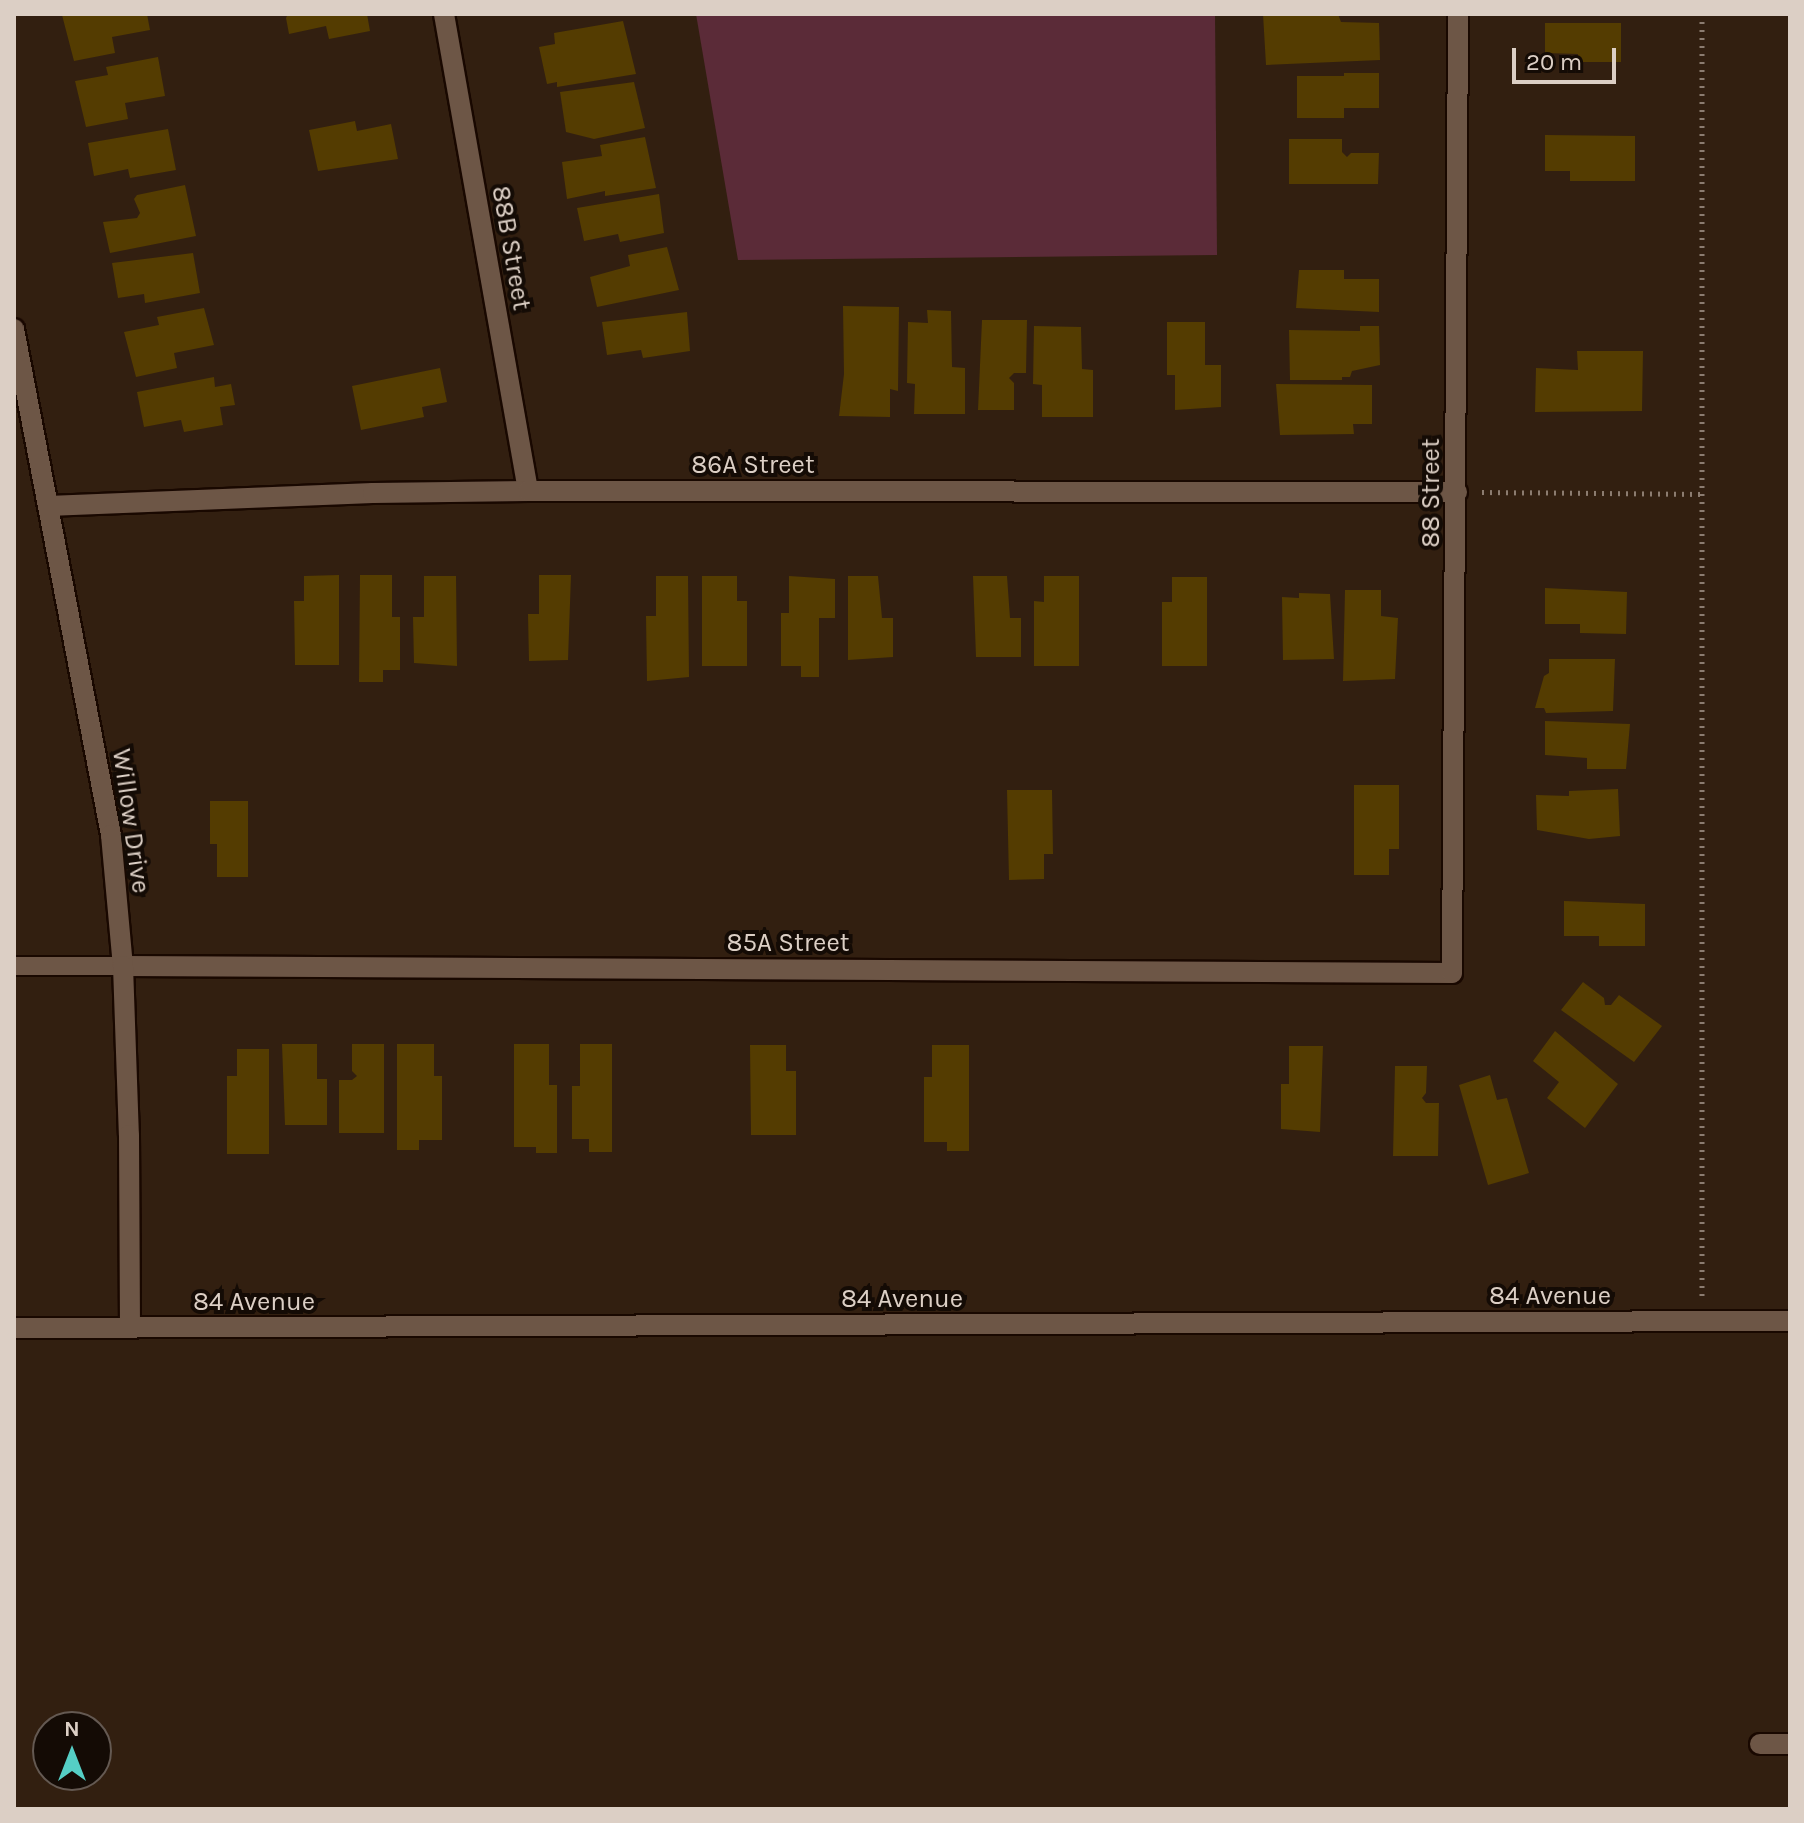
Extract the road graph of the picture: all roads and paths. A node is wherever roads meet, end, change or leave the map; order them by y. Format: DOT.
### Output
graph roads {
  1 [pos="444,14"];
  2 [pos="1458,14"];
  3 [pos="1702,14"];
  4 [pos="14,329"];
  5 [pos="528,491"];
  6 [pos="1457,492"];
  7 [pos="1702,494"];
  8 [pos="48,506"];
  9 [pos="14,966"];
  10 [pos="123,966"];
  11 [pos="1452,973"];
  12 [pos="1702,1321"];
  13 [pos="1790,1321"];
  14 [pos="14,1328"];
  15 [pos="130,1328"];
  16 [pos="1760,1744"];
  17 [pos="1790,1744"];
  1 -- 5 [label="street, 88B Street"];
  2 -- 6 [label="street, 88 Street"];
  3 -- 7 [label="path"];
  4 -- 8 [label="street, Willow Drive"];
  5 -- 6 [label="street, 86A Street"];
  5 -- 8 [label="street, 86A Street"];
  6 -- 7 [label="path"];
  6 -- 11 [label="street, 88 Street"];
  7 -- 12 [label="path"];
  8 -- 10 [label="street, Willow Drive"];
  9 -- 10 [label="lane"];
  10 -- 11 [label="street, 85A Street"];
  10 -- 15 [label="street, Willow Drive"];
  12 -- 13 [label="street, 84 Avenue"];
  12 -- 15 [label="street, 84 Avenue"];
  14 -- 15 [label="street, 84 Avenue"];
  16 -- 17 [label="street"];
}
